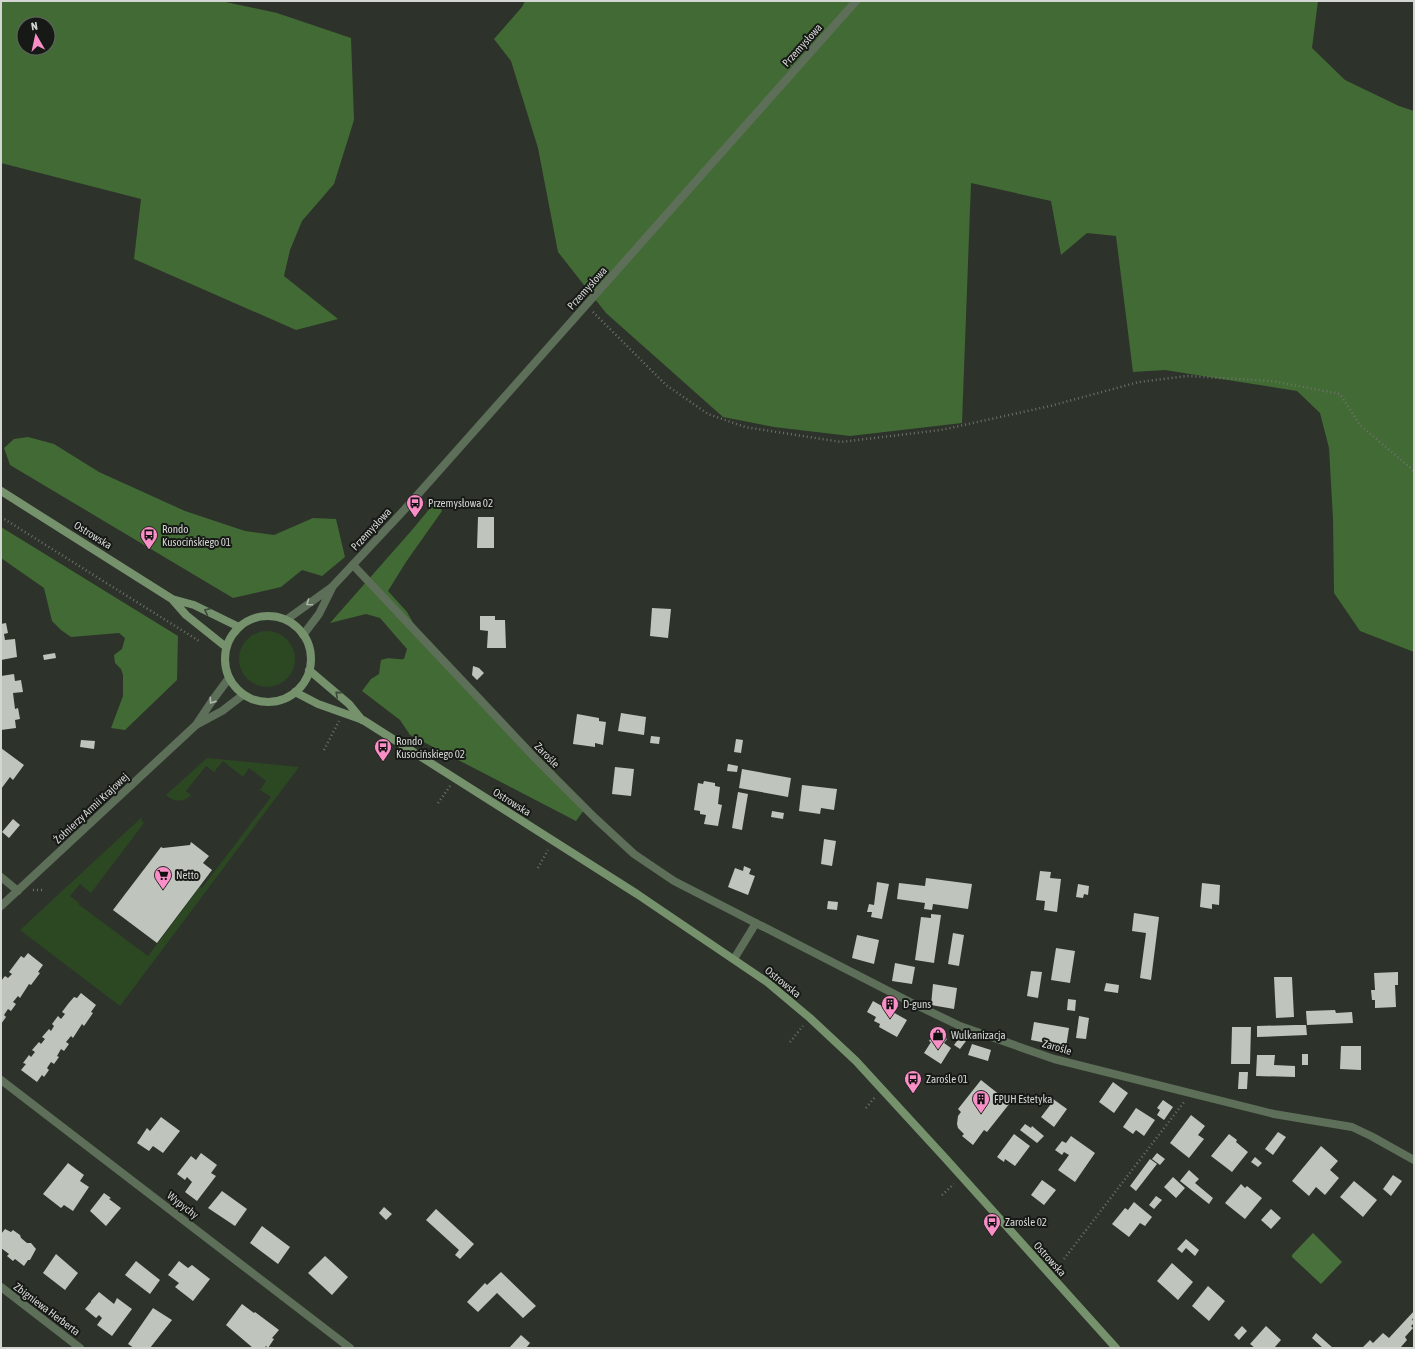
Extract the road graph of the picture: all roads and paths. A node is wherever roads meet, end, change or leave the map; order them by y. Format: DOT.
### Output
graph roads {
  1 [pos="856,1"];
  2 [pos="586,305"];
  3 [pos="1414,471"];
  4 [pos="1,491"];
  5 [pos="1,517"];
  6 [pos="353,565"];
  7 [pos="332,587"];
  8 [pos="172,599"];
  9 [pos="286,620"];
  10 [pos="239,627"];
  11 [pos="303,635"];
  12 [pos="200,641"];
  13 [pos="226,647"];
  14 [pos="309,670"];
  15 [pos="229,678"];
  16 [pos="295,692"];
  17 [pos="243,695"];
  18 [pos="343,714"];
  19 [pos="363,720"];
  20 [pos="196,725"];
  21 [pos="324,750"];
  22 [pos="456,780"];
  23 [pos="438,803"];
  24 [pos="553,841"];
  25 [pos="538,868"];
  26 [pos="1,877"];
  27 [pos="18,890"];
  28 [pos="1,906"];
  29 [pos="756,923"];
  30 [pos="734,959"];
  31 [pos="810,1018"];
  32 [pos="790,1042"];
  33 [pos="1,1080"];
  34 [pos="1190,1093"];
  35 [pos="1414,1160"];
  36 [pos="963,1178"];
  37 [pos="942,1195"];
  38 [pos="1064,1259"];
  39 [pos="1,1287"];
  40 [pos="80,1348"];
  41 [pos="350,1348"];
  42 [pos="1116,1348"];
  1 -- 2 [label="street, Przemysłowa"];
  2 -- 3 [label="path"];
  2 -- 6 [label="street, Przemysłowa"];
  4 -- 8 [label="main road, Ostrowska"];
  5 -- 12 [label="path"];
  6 -- 7 [label="street, Przemysłowa"];
  6 -- 29 [label="street, Zarośle"];
  7 -- 9 [label="street, Przemysłowa, one-way"];
  7 -- 11 [label="street, Przemysłowa"];
  10 -- 8 [label="main road, Ostrowska, one-way"];
  8 -- 13 [label="main road, Ostrowska"];
  9 -- 10 [label="main road"];
  9 -- 11 [label="main road"];
  10 -- 13 [label="main road"];
  11 -- 14 [label="main road"];
  13 -- 15 [label="main road"];
  14 -- 16 [label="main road"];
  19 -- 14 [label="main road, Ostrowska, one-way"];
  15 -- 17 [label="main road"];
  15 -- 20 [label="street, Żołnierzy Armii Krajowej, one-way"];
  16 -- 17 [label="main road"];
  16 -- 18 [label="main road, Ostrowska"];
  17 -- 20 [label="street, Żołnierzy Armii Krajowej"];
  18 -- 19 [label="main road, Ostrowska"];
  18 -- 21 [label="path"];
  19 -- 22 [label="main road, Ostrowska"];
  20 -- 27 [label="street, Żołnierzy Armii Krajowej"];
  22 -- 23 [label="path"];
  22 -- 24 [label="main road, Ostrowska"];
  24 -- 25 [label="path"];
  24 -- 30 [label="main road, Ostrowska"];
  26 -- 27 [label="street"];
  27 -- 28 [label="street, Żołnierzy Armii Krajowej"];
  29 -- 30 [label="street"];
  29 -- 34 [label="street, Zarośle"];
  30 -- 31 [label="main road, Ostrowska"];
  31 -- 32 [label="path"];
  31 -- 36 [label="main road, Ostrowska"];
  33 -- 41 [label="street, Wypychy"];
  34 -- 35 [label="street, Zarośle"];
  34 -- 38 [label="path"];
  36 -- 37 [label="path"];
  36 -- 42 [label="main road, Ostrowska"];
  39 -- 40 [label="street, Zbigniewa Herberta"];
}
